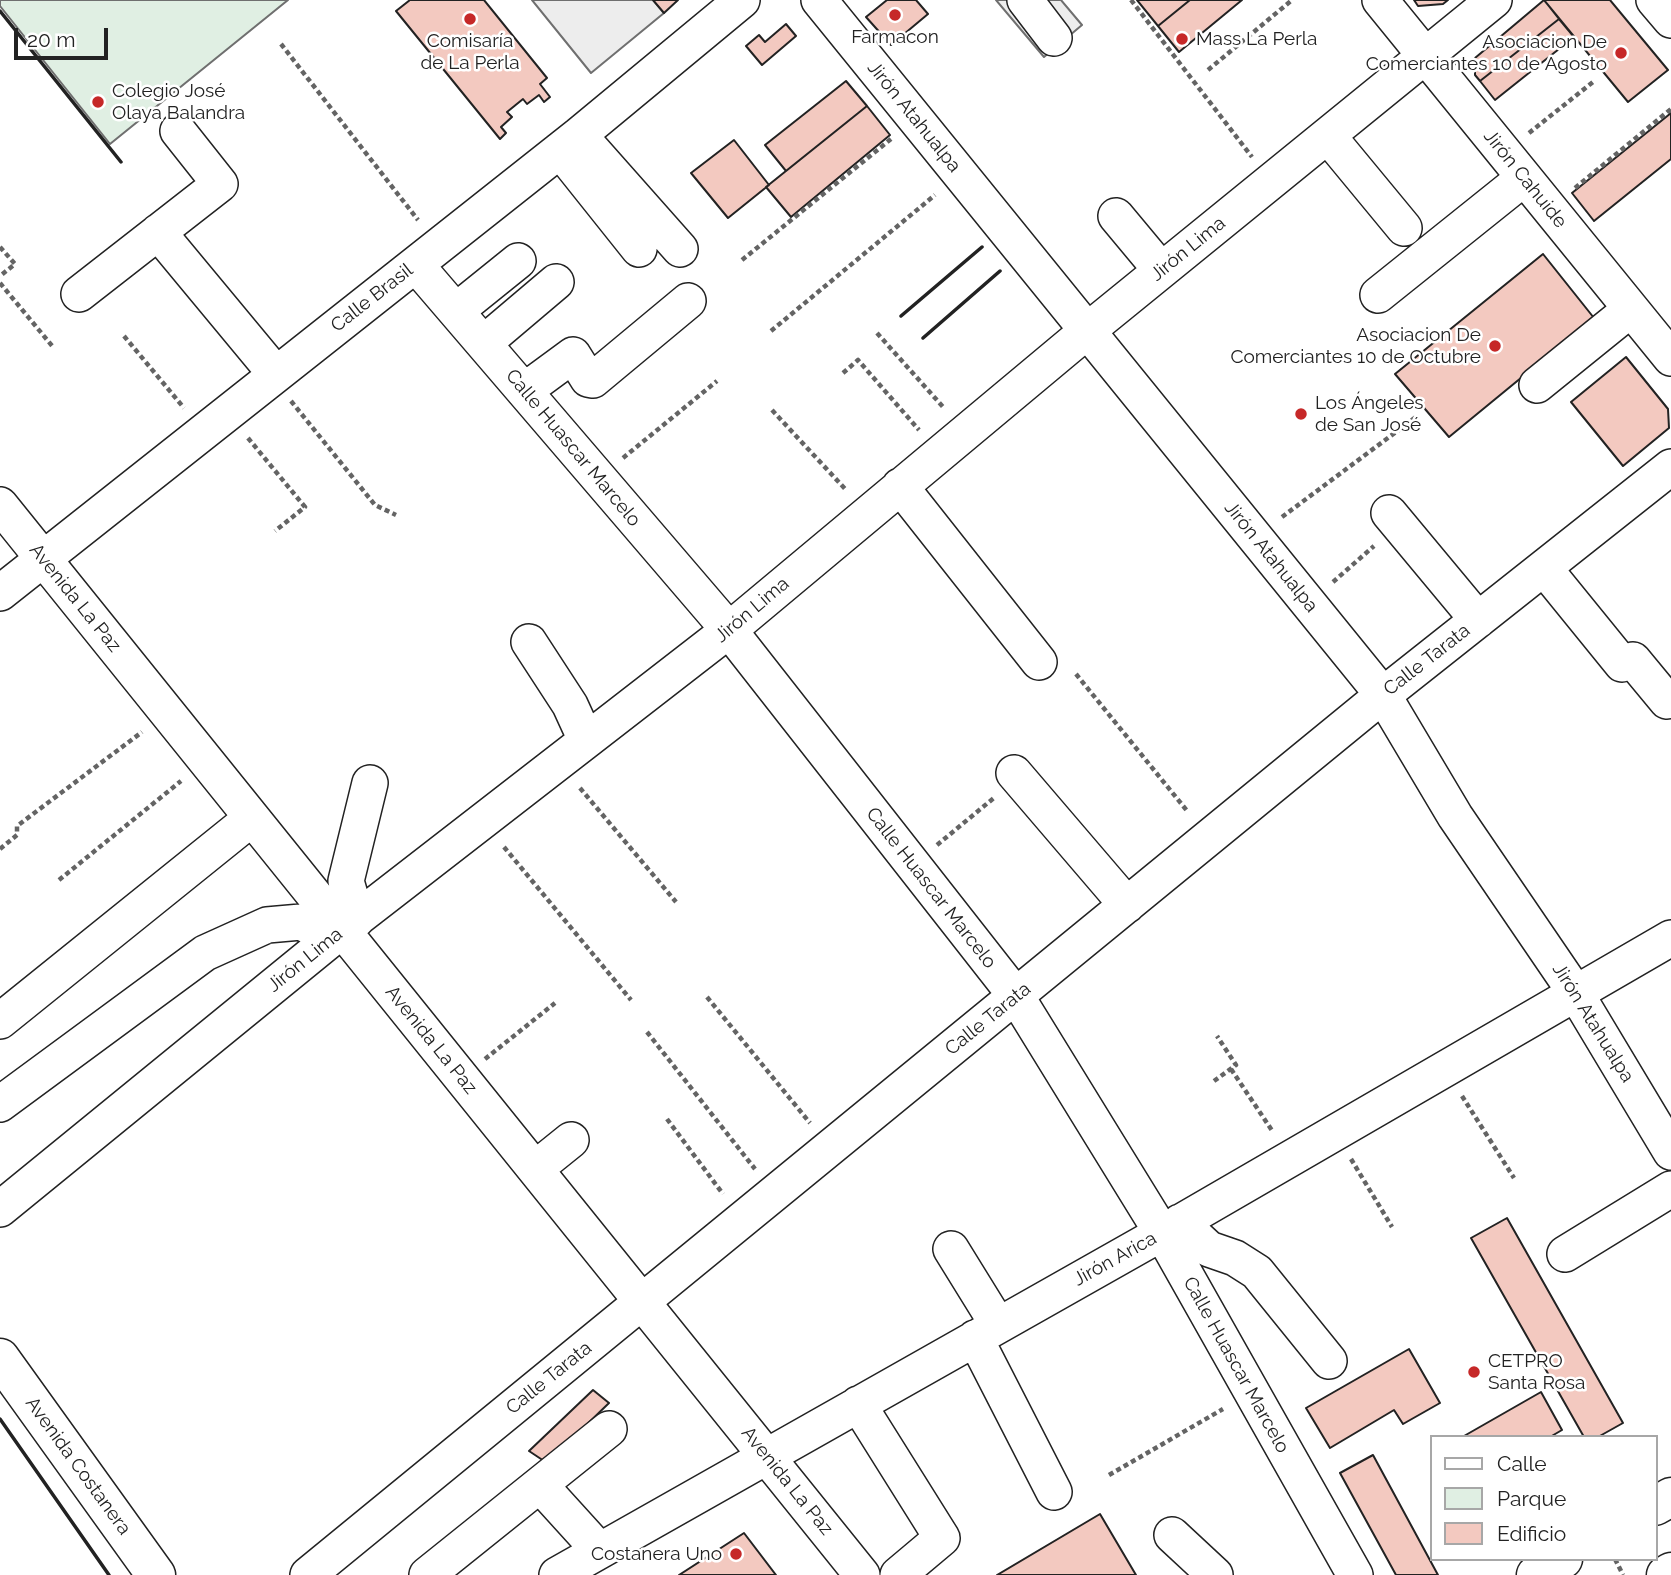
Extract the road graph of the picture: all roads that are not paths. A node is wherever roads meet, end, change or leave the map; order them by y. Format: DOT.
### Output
graph roads {
  1 [pos="742,0"];
  2 [pos="819,0"];
  3 [pos="1025,0"];
  4 [pos="1380,0"];
  5 [pos="1494,0"];
  6 [pos="1654,0"];
  7 [pos="1671,20"];
  8 [pos="1054,38"];
  9 [pos="1426,56"];
  10 [pos="178,131"];
  11 [pos="1328,136"];
  12 [pos="570,143"];
  13 [pos="1514,166"];
  14 [pos="1116,216"];
  15 [pos="1404,228"];
  16 [pos="158,232"];
  17 [pos="639,249"];
  18 [pos="680,250"];
  19 [pos="426,256"];
  20 [pos="518,261"];
  21 [pos="1161,270"];
  22 [pos="556,282"];
  23 [pos="79,294"];
  24 [pos="1378,295"];
  25 [pos="688,301"];
  26 [pos="1631,309"];
  27 [pos="456,311"];
  28 [pos="1087,331"];
  29 [pos="484,343"];
  30 [pos="1671,358"];
  31 [pos="273,374"];
  32 [pos="1536,385"];
  33 [pos="524,391"];
  34 [pos="1671,467"];
  35 [pos="900,486"];
  36 [pos="0,505"];
  37 [pos="1383,528"];
  38 [pos="43,558"];
  39 [pos="1544,568"];
  40 [pos="0,593"];
  41 [pos="1478,620"];
  42 [pos="729,630"];
  43 [pos="529,642"];
  44 [pos="1039,662"];
  45 [pos="1383,695"];
  46 [pos="1667,701"];
  47 [pos="586,740"];
  48 [pos="370,783"];
  49 [pos="1005,785"];
  50 [pos="253,818"];
  51 [pos="1127,905"];
  52 [pos="344,929"];
  53 [pos="1671,938"];
  54 [pos="1575,992"];
  55 [pos="1016,996"];
  56 [pos="0,1021"];
  57 [pos="0,1104"];
  58 [pos="570,1140"];
  59 [pos="1671,1152"];
  60 [pos="535,1169"];
  61 [pos="1671,1189"];
  62 [pos="0,1209"];
  63 [pos="1171,1227"];
  64 [pos="951,1249"];
  65 [pos="1565,1254"];
  66 [pos="642,1302"];
  67 [pos="986,1332"];
  68 [pos="0,1358"];
  69 [pos="1329,1361"];
  70 [pos="859,1404"];
  71 [pos="608,1429"];
  72 [pos="766,1455"];
  73 [pos="540,1485"];
  74 [pos="1054,1493"];
  75 [pos="1172,1535"];
  76 [pos="599,1550"];
  77 [pos="1560,1561"];
  78 [pos="1671,1572"];
  79 [pos="156,1575"];
  80 [pos="308,1575"];
  81 [pos="427,1575"];
  82 [pos="557,1575"];
  83 [pos="862,1575"];
  84 [pos="898,1575"];
  85 [pos="1215,1575"];
  86 [pos="1355,1575"];
  87 [pos="1536,1575"];
  88 [pos="1666,1575"];
  1 -- 12 [label="street, Calle Brasil"];
  2 -- 28 [label="street, Jirón Atahualpa"];
  3 -- 8 [label="street"];
  4 -- 9 [label="street, Jirón Cahuide"];
  5 -- 9 [label="street, Jirón Lima"];
  6 -- 7 [label="street"];
  9 -- 11 [label="street, Jirón Lima"];
  9 -- 13 [label="street, Jirón Cahuide"];
  10 -- 16 [label="street"];
  11 -- 15 [label="street"];
  11 -- 21 [label="street, Jirón Lima"];
  12 -- 17 [label="street"];
  12 -- 18 [label="street"];
  12 -- 19 [label="street, Calle Brasil"];
  13 -- 24 [label="street"];
  13 -- 26 [label="street, Jirón Cahuide"];
  14 -- 21 [label="street"];
  16 -- 23 [label="street"];
  16 -- 31 [label="street"];
  19 -- 27 [label="street, Calle Huascar Marcelo"];
  19 -- 31 [label="street, Calle Brasil"];
  20 -- 27 [label="street"];
  21 -- 28 [label="street, Jirón Lima"];
  22 -- 29 [label="street"];
  25 -- 33 [label="street"];
  26 -- 30 [label="street, Jirón Cahuide"];
  26 -- 32 [label="street"];
  27 -- 29 [label="street, Calle Huascar Marcelo"];
  28 -- 35 [label="street, Jirón Lima"];
  28 -- 45 [label="street, Jirón Atahualpa"];
  29 -- 33 [label="street, Calle Huascar Marcelo"];
  31 -- 38 [label="street, Calle Brasil"];
  33 -- 42 [label="street, Calle Huascar Marcelo"];
  34 -- 39 [label="street, Calle Tarata"];
  35 -- 42 [label="street, Jirón Lima"];
  35 -- 44 [label="street"];
  36 -- 38 [label="street, Avenida La Paz"];
  37 -- 41 [label="street"];
  38 -- 40 [label="street, Calle Brasil"];
  38 -- 50 [label="street, Avenida La Paz"];
  39 -- 41 [label="street, Calle Tarata"];
  39 -- 46 [label="street"];
  41 -- 45 [label="street, Calle Tarata"];
  42 -- 47 [label="street, Jirón Lima"];
  42 -- 55 [label="street, Calle Huascar Marcelo"];
  43 -- 47 [label="street"];
  45 -- 51 [label="street, Calle Tarata"];
  45 -- 54 [label="street, Jirón Atahualpa"];
  47 -- 52 [label="street, Jirón Lima"];
  48 -- 52 [label="street"];
  49 -- 51 [label="street"];
  50 -- 52 [label="street, Avenida La Paz"];
  50 -- 56 [label="street"];
  51 -- 55 [label="street, Calle Tarata"];
  52 -- 57 [label="street"];
  52 -- 60 [label="street, Avenida La Paz"];
  52 -- 62 [label="street, Jirón Lima"];
  53 -- 54 [label="street, Jirón Arica"];
  54 -- 59 [label="street, Jirón Atahualpa"];
  54 -- 63 [label="street, Jirón Arica"];
  55 -- 63 [label="street, Calle Huascar Marcelo"];
  55 -- 66 [label="street, Calle Tarata"];
  58 -- 60 [label="street"];
  60 -- 66 [label="street, Avenida La Paz"];
  61 -- 65 [label="street"];
  63 -- 67 [label="street, Jirón Arica"];
  63 -- 69 [label="street"];
  63 -- 86 [label="street, Calle Huascar Marcelo"];
  64 -- 67 [label="street"];
  66 -- 72 [label="street, Avenida La Paz"];
  66 -- 80 [label="street, Calle Tarata"];
  67 -- 70 [label="street, Jirón Arica"];
  67 -- 74 [label="street"];
  68 -- 79 [label="main road, Avenida Costanera"];
  70 -- 72 [label="street, Jirón Arica"];
  70 -- 84 [label="street"];
  71 -- 73 [label="street"];
  72 -- 76 [label="street, Jirón Arica"];
  72 -- 83 [label="street, Avenida La Paz"];
  73 -- 76 [label="street"];
  73 -- 81 [label="street"];
  75 -- 85 [label="street"];
  76 -- 82 [label="street, Jirón Arica"];
  77 -- 87 [label="main road"];
  78 -- 88 [label="main road"];
}
